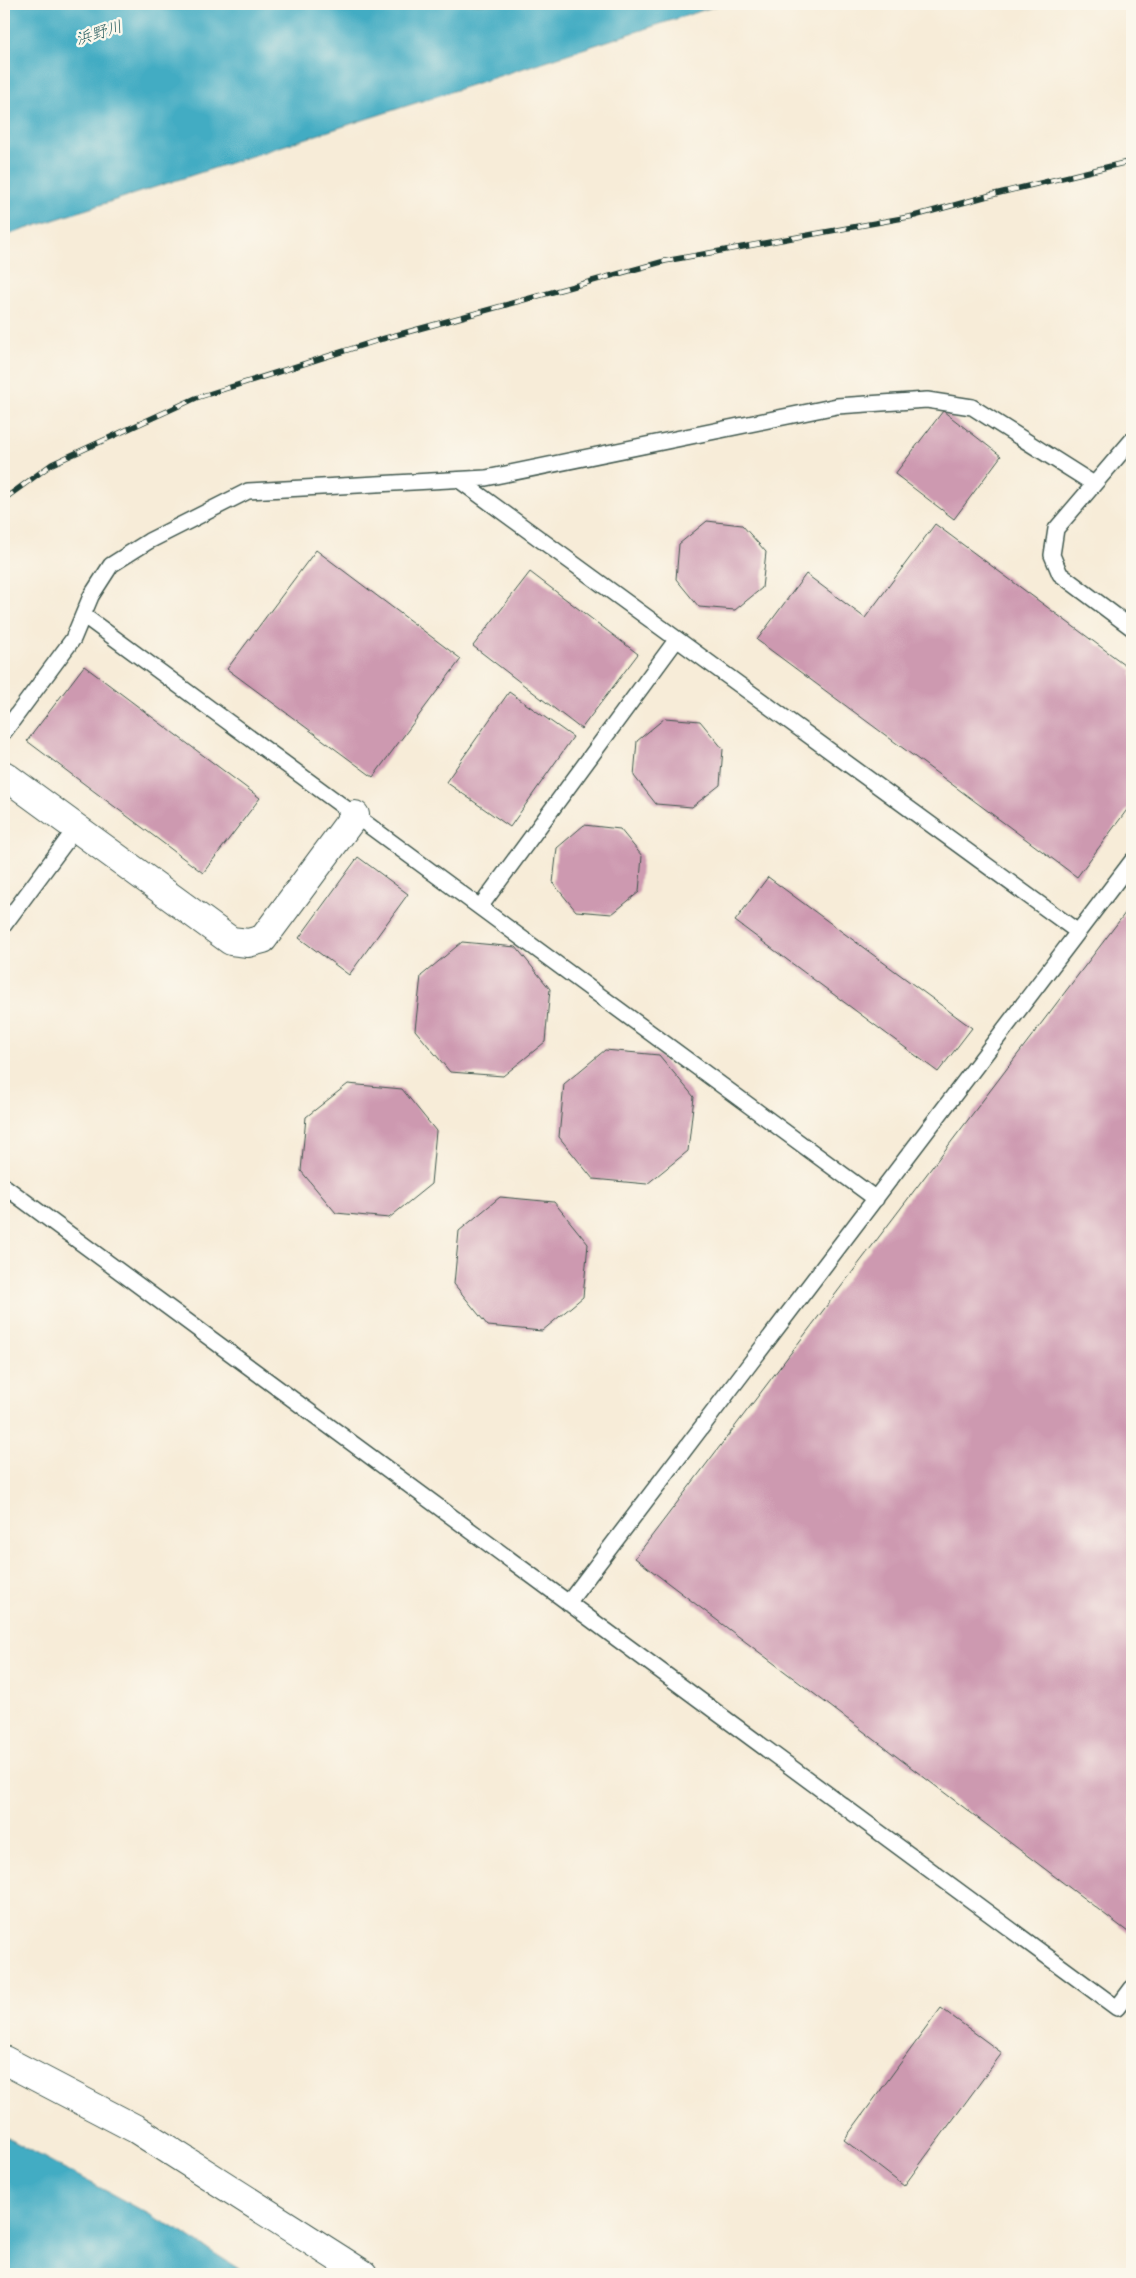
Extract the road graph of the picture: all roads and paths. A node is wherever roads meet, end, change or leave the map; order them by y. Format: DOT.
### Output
graph roads {
  1 [pos="1132,440"];
  2 [pos="459,480"];
  3 [pos="1094,484"];
  4 [pos="83,615"];
  5 [pos="1132,628"];
  6 [pos="677,639"];
  7 [pos="4,732"];
  8 [pos="4,775"];
  9 [pos="355,815"];
  10 [pos="76,828"];
  11 [pos="1132,861"];
  12 [pos="480,907"];
  13 [pos="4,925"];
  14 [pos="1078,932"];
  15 [pos="4,1186"];
  16 [pos="876,1199"];
  17 [pos="568,1603"];
  18 [pos="1132,1988"];
  19 [pos="4,2060"];
  20 [pos="363,2274"];
  1 -- 3 [label="lane"];
  2 -- 3 [label="lane"];
  2 -- 4 [label="lane"];
  2 -- 6 [label="lane"];
  3 -- 5 [label="lane"];
  4 -- 7 [label="lane"];
  4 -- 9 [label="lane"];
  6 -- 12 [label="lane"];
  6 -- 14 [label="lane"];
  8 -- 10 [label="street"];
  9 -- 10 [label="street"];
  9 -- 12 [label="lane"];
  10 -- 13 [label="lane"];
  11 -- 14 [label="lane"];
  12 -- 16 [label="lane"];
  14 -- 16 [label="lane"];
  15 -- 17 [label="lane"];
  16 -- 17 [label="lane"];
  17 -- 18 [label="lane"];
  19 -- 20 [label="street"];
}
